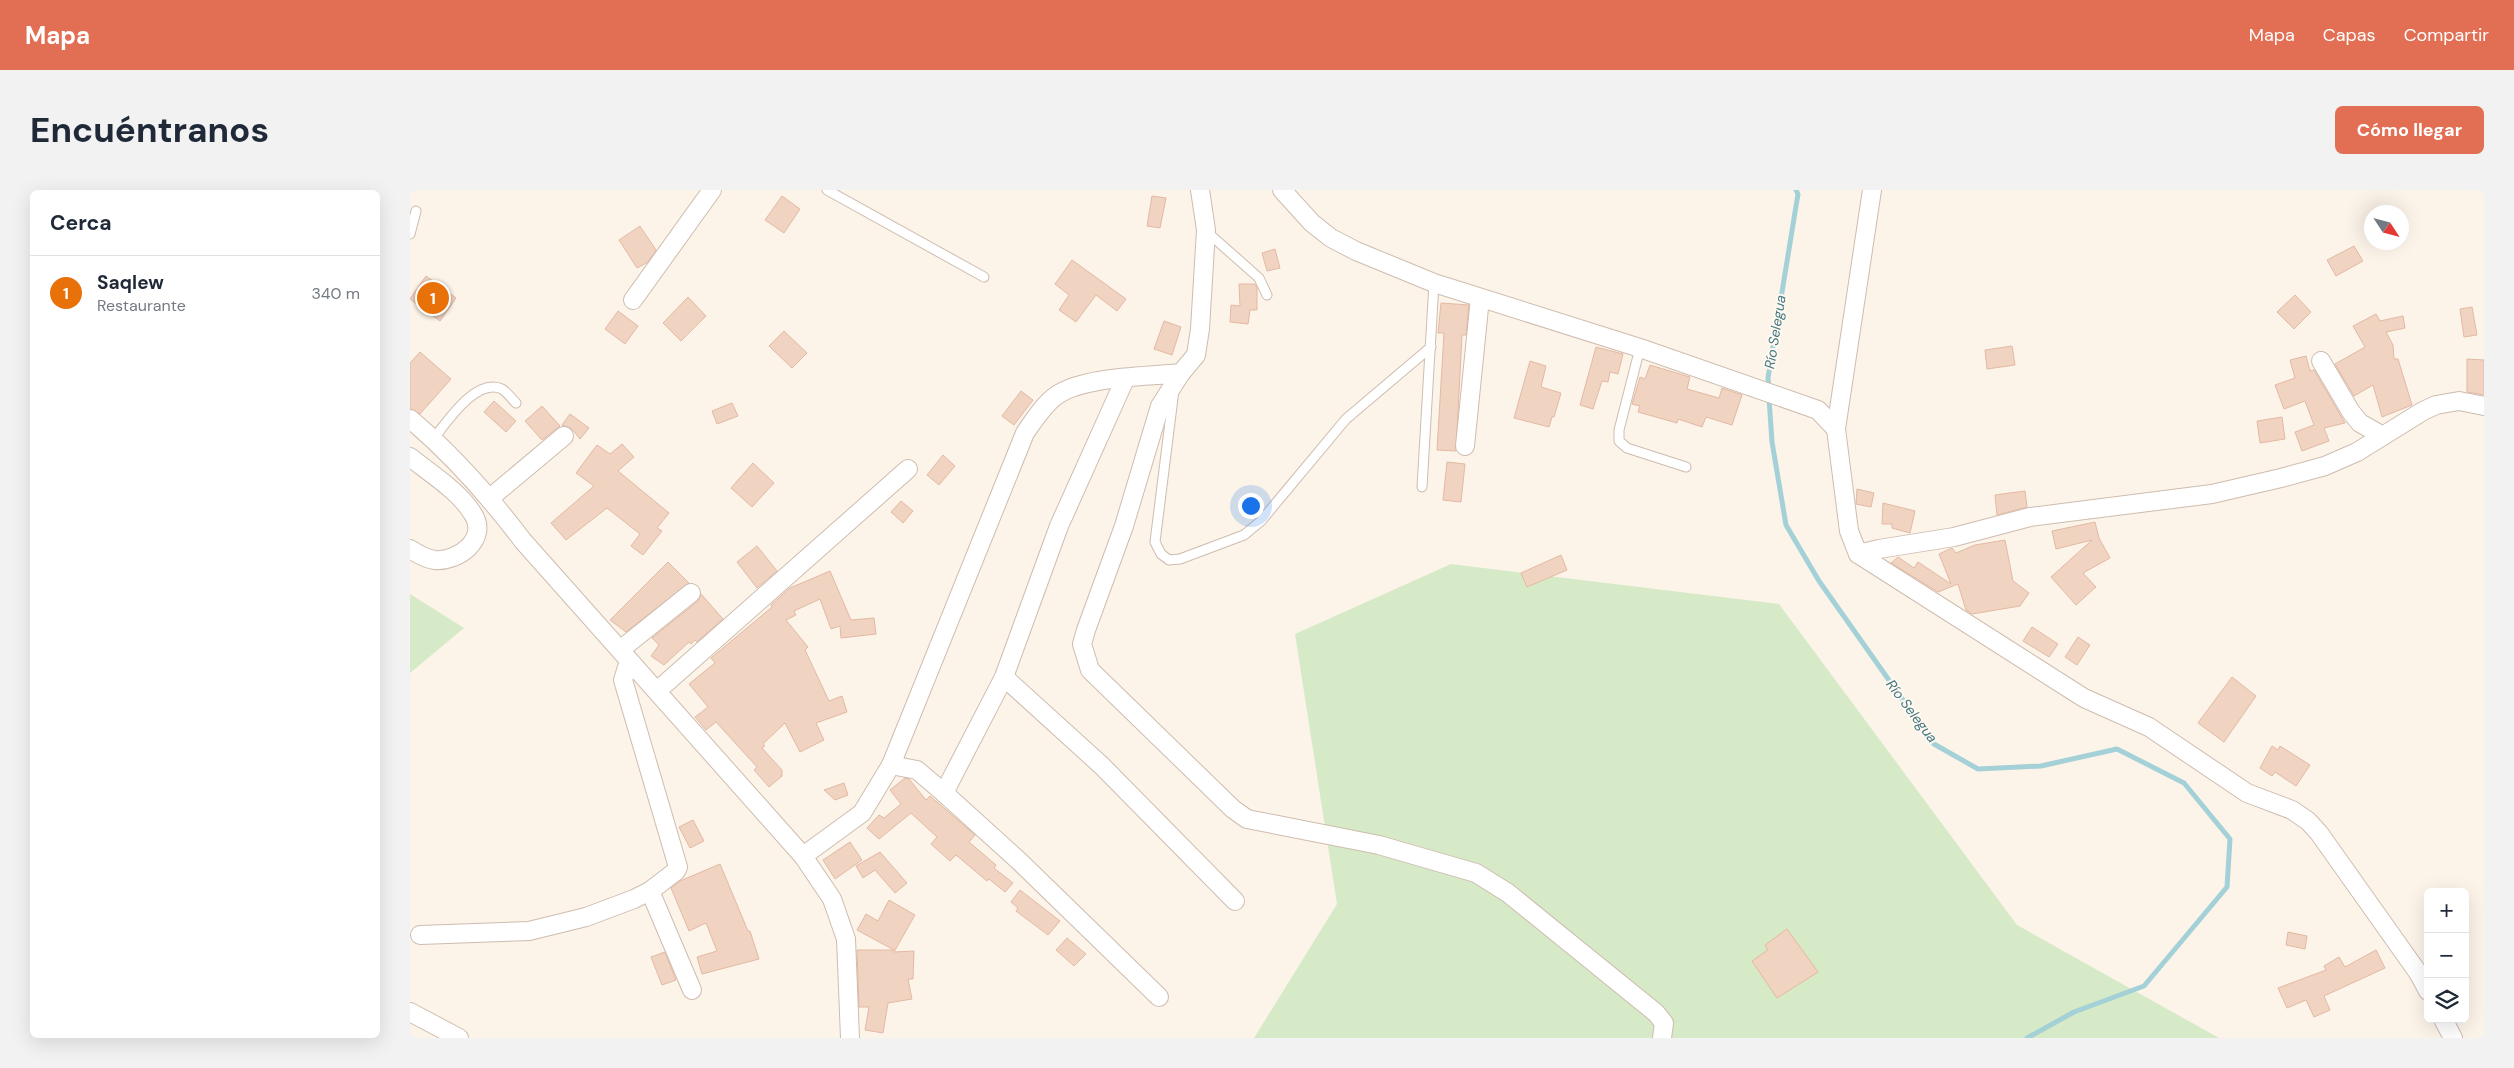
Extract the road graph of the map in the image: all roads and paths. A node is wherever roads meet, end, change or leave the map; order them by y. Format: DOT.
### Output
graph roads {
  1 [pos="712,190"];
  2 [pos="828,190"];
  3 [pos="1200,190"];
  4 [pos="1282,190"];
  5 [pos="1872,190"];
  6 [pos="416,211"];
  7 [pos="1206,230"];
  8 [pos="410,234"];
  9 [pos="984,277"];
  10 [pos="1434,283"];
  11 [pos="1268,296"];
  12 [pos="1480,298"];
  13 [pos="633,300"];
  14 [pos="1431,347"];
  15 [pos="1640,348"];
  16 [pos="2321,361"];
  17 [pos="1125,379"];
  18 [pos="1177,379"];
  19 [pos="516,402"];
  20 [pos="2484,406"];
  21 [pos="410,419"];
  22 [pos="1836,429"];
  23 [pos="564,436"];
  24 [pos="2383,436"];
  25 [pos="434,438"];
  26 [pos="1465,446"];
  27 [pos="410,458"];
  28 [pos="1686,467"];
  29 [pos="908,470"];
  30 [pos="1422,487"];
  31 [pos="490,498"];
  32 [pos="410,549"];
  33 [pos="1858,554"];
  34 [pos="691,593"];
  35 [pos="625,656"];
  36 [pos="1004,677"];
  37 [pos="657,692"];
  38 [pos="891,765"];
  39 [pos="944,793"];
  40 [pos="803,856"];
  41 [pos="650,891"];
  42 [pos="1235,901"];
  43 [pos="420,935"];
  44 [pos="2424,984"];
  45 [pos="692,990"];
  46 [pos="1159,997"];
  47 [pos="410,1012"];
  48 [pos="2445,1023"];
  49 [pos="459,1038"];
  50 [pos="850,1038"];
  51 [pos="1662,1038"];
  52 [pos="2453,1038"];
  1 -- 13 [label="street"];
  2 -- 9 [label="lane"];
  3 -- 7 [label="street"];
  4 -- 10 [label="street"];
  5 -- 22 [label="street"];
  6 -- 8 [label="lane"];
  7 -- 11 [label="lane"];
  7 -- 18 [label="street"];
  10 -- 12 [label="street"];
  10 -- 14 [label="lane"];
  12 -- 15 [label="street"];
  12 -- 26 [label="street"];
  14 -- 18 [label="lane"];
  14 -- 30 [label="lane"];
  15 -- 22 [label="street"];
  15 -- 28 [label="lane"];
  16 -- 24 [label="street"];
  17 -- 18 [label="street"];
  17 -- 36 [label="street"];
  17 -- 38 [label="street"];
  18 -- 51 [label="street"];
  19 -- 25 [label="lane"];
  20 -- 24 [label="street"];
  21 -- 25 [label="street"];
  22 -- 33 [label="street"];
  23 -- 31 [label="street"];
  24 -- 33 [label="street"];
  25 -- 31 [label="street"];
  27 -- 32 [label="street"];
  29 -- 37 [label="street"];
  31 -- 35 [label="street"];
  33 -- 44 [label="street"];
  34 -- 35 [label="street"];
  35 -- 37 [label="street"];
  35 -- 41 [label="street"];
  36 -- 39 [label="street"];
  36 -- 42 [label="street"];
  37 -- 40 [label="street"];
  38 -- 39 [label="street"];
  38 -- 40 [label="street"];
  39 -- 46 [label="street"];
  40 -- 50 [label="street"];
  41 -- 43 [label="street"];
  41 -- 45 [label="street"];
  47 -- 49 [label="street"];
  48 -- 52 [label="street"];
}
